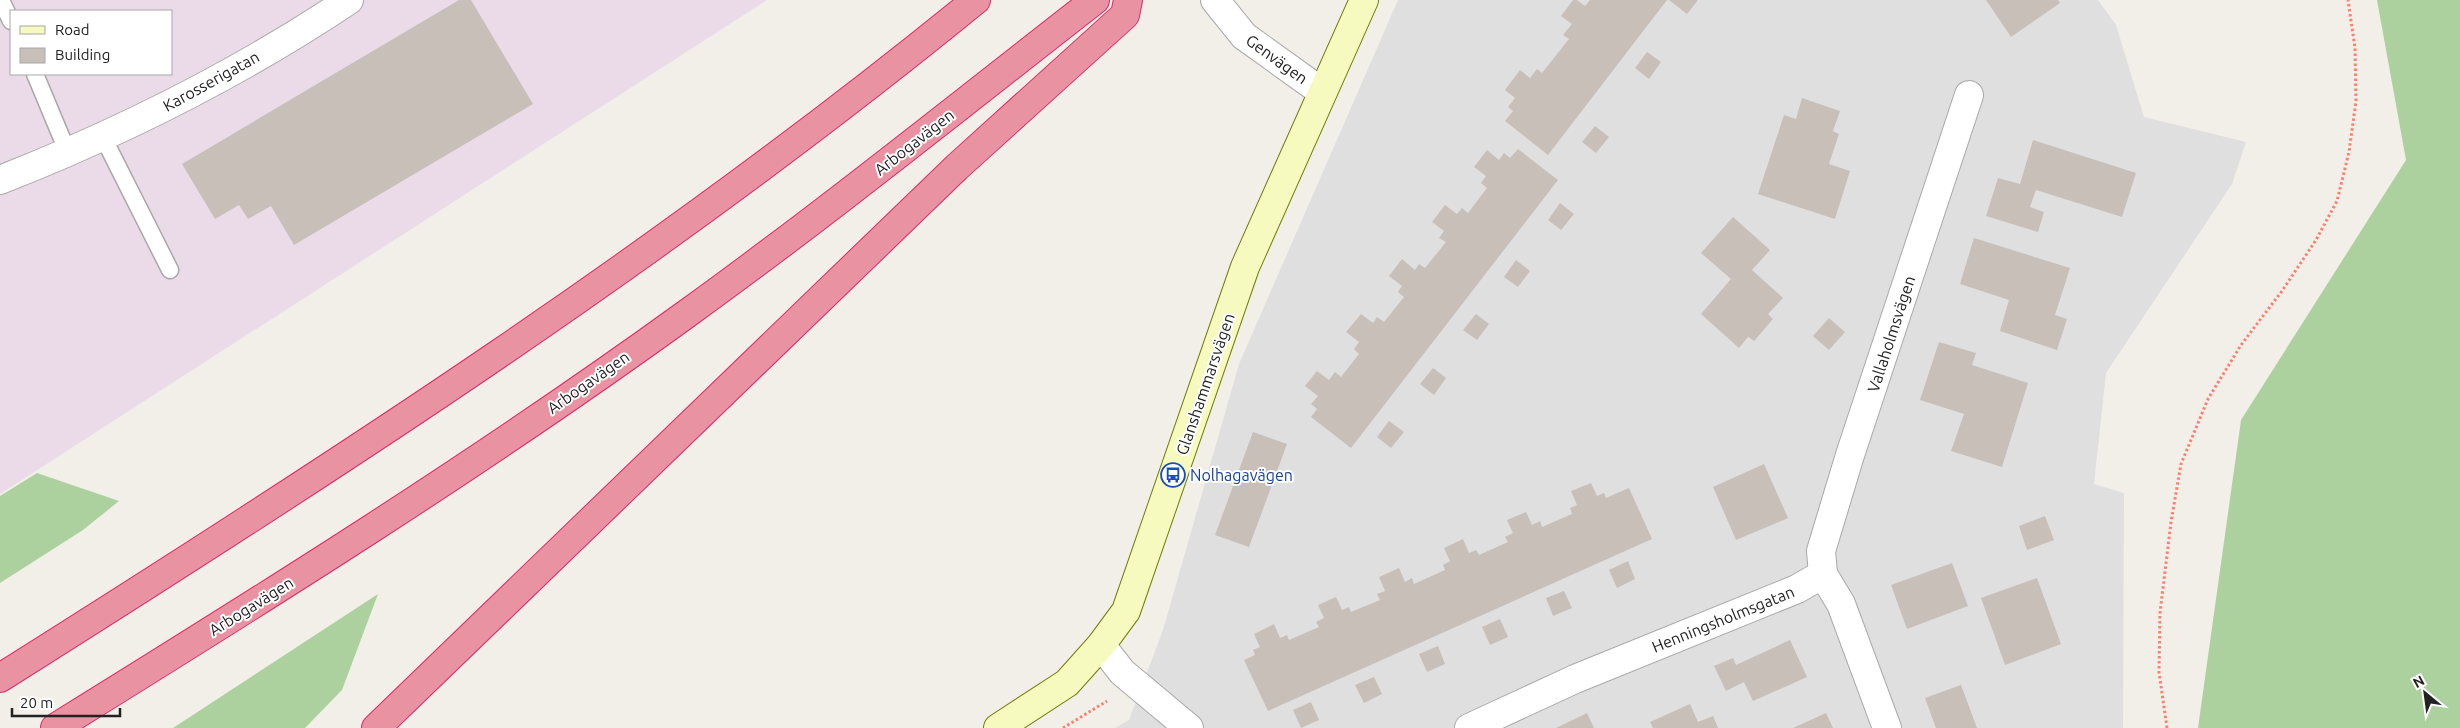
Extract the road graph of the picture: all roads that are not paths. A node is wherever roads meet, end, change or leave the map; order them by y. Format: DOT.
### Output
graph roads {
  1 [pos="2,0"];
  2 [pos="349,0"];
  3 [pos="976,0"];
  4 [pos="1095,0"];
  5 [pos="1128,0"];
  6 [pos="1215,0"];
  7 [pos="1364,0"];
  8 [pos="10,19"];
  9 [pos="35,75"];
  10 [pos="1322,92"];
  11 [pos="1969,95"];
  12 [pos="103,137"];
  13 [pos="68,153"];
  14 [pos="0,180"];
  15 [pos="170,270"];
  16 [pos="1823,574"];
  17 [pos="1101,644"];
  18 [pos="0,678"];
  19 [pos="55,728"];
  20 [pos="376,728"];
  21 [pos="998,728"];
  22 [pos="1189,728"];
  23 [pos="1469,728"];
  24 [pos="1887,728"];
  1 -- 8 [label="lane"];
  2 -- 12 [label="street, Karosserigatan"];
  3 -- 18 [label="highway"];
  4 -- 19 [label="highway, Arbogavägen"];
  5 -- 20 [label="highway"];
  6 -- 10 [label="street, Genvägen"];
  7 -- 10 [label="street, Glanshammarsvägen"];
  9 -- 13 [label="lane"];
  10 -- 17 [label="street, Glanshammarsvägen"];
  11 -- 16 [label="street, Vallaholmsvägen"];
  12 -- 13 [label="street, Karosserigatan"];
  12 -- 15 [label="lane"];
  13 -- 14 [label="street, Karosserigatan"];
  16 -- 23 [label="street, Henningsholmsgatan"];
  16 -- 24 [label="street"];
  17 -- 21 [label="street, Glanshammarsvägen"];
  17 -- 22 [label="street"];
}
